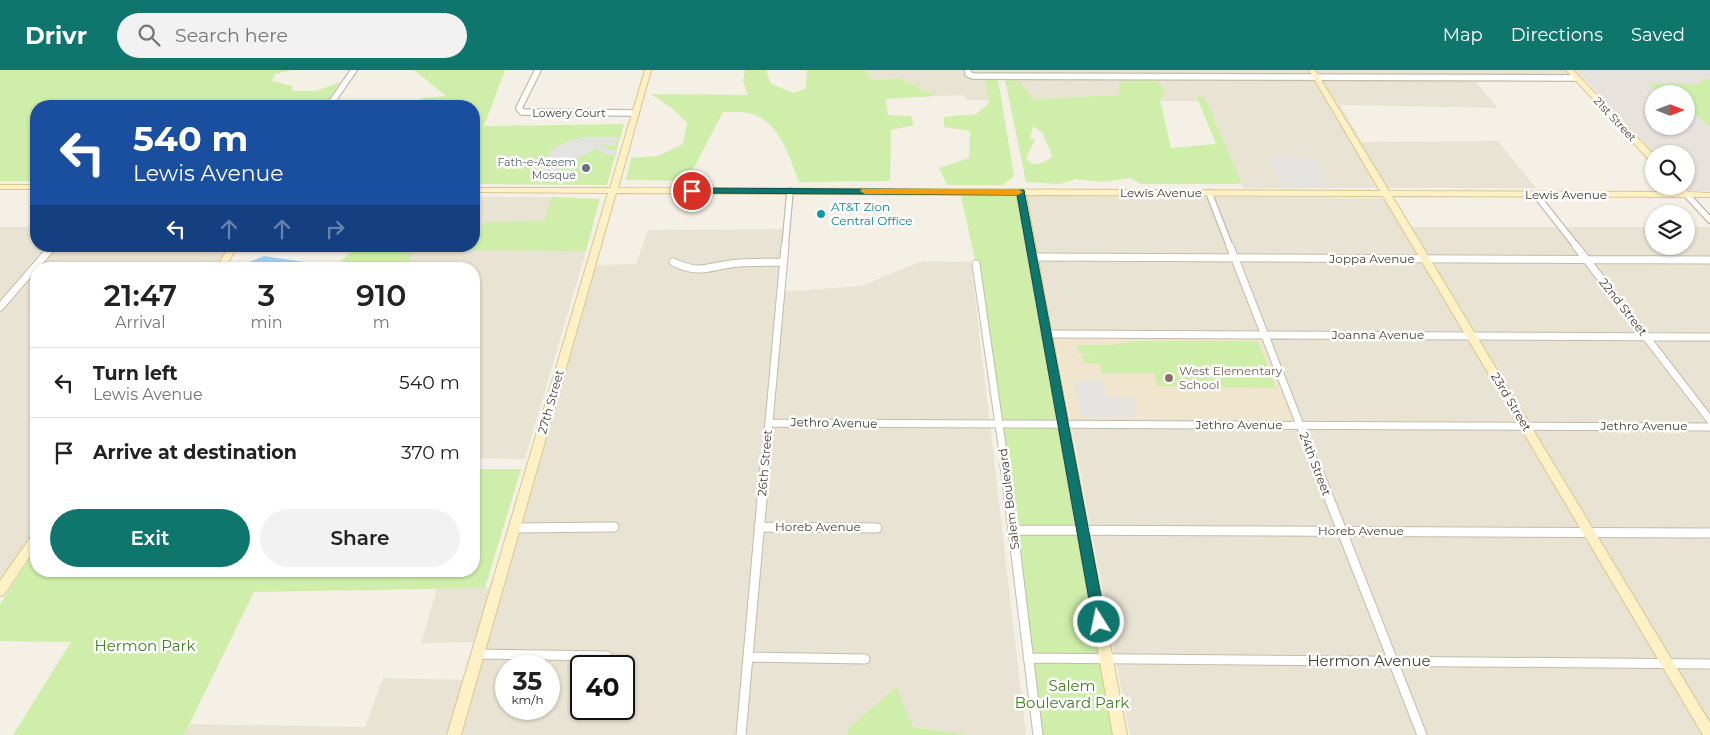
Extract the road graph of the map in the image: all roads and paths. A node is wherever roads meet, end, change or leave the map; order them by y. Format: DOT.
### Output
graph roads {
  1 [pos="354,70"];
  2 [pos="538,70"];
  3 [pos="648,70"];
  4 [pos="968,70"];
  5 [pos="1514,70"];
  6 [pos="1569,70"];
  7 [pos="1314,73"];
  8 [pos="1521,78"];
  9 [pos="1576,78"];
  10 [pos="333,100"];
  11 [pos="636,113"];
  12 [pos="1645,151"];
  13 [pos="0,187"];
  14 [pos="30,188"];
  15 [pos="480,190"];
  16 [pos="613,190"];
  17 [pos="790,191"];
  18 [pos="1021,192"];
  19 [pos="1208,193"];
  20 [pos="1387,194"];
  21 [pos="1536,195"];
  22 [pos="1645,195"];
  23 [pos="1687,195"];
  24 [pos="1695,195"];
  25 [pos="1710,195"];
  26 [pos="1710,220"];
  27 [pos="48,252"];
  28 [pos="1033,257"];
  29 [pos="1234,258"];
  30 [pos="1426,259"];
  31 [pos="1586,260"];
  32 [pos="1710,260"];
  33 [pos="39,262"];
  34 [pos="673,262"];
  35 [pos="783,262"];
  36 [pos="976,264"];
  37 [pos="30,272"];
  38 [pos="0,307"];
  39 [pos="1047,334"];
  40 [pos="1264,335"];
  41 [pos="1472,335"];
  42 [pos="1645,336"];
  43 [pos="1710,337"];
  44 [pos="1710,420"];
  45 [pos="769,423"];
  46 [pos="1063,424"];
  47 [pos="998,425"];
  48 [pos="1300,425"];
  49 [pos="1526,426"];
  50 [pos="1710,427"];
  51 [pos="614,527"];
  52 [pos="514,528"];
  53 [pos="759,528"];
  54 [pos="877,528"];
  55 [pos="1013,530"];
  56 [pos="1082,530"];
  57 [pos="1341,531"];
  58 [pos="1589,532"];
  59 [pos="1710,533"];
  60 [pos="30,547"];
  61 [pos="0,591"];
  62 [pos="477,654"];
  63 [pos="570,655"];
  64 [pos="748,657"];
  65 [pos="1028,658"];
  66 [pos="865,659"];
  67 [pos="1106,659"];
  68 [pos="1392,661"];
  69 [pos="1667,663"];
  70 [pos="1710,664"];
  71 [pos="454,735"];
  72 [pos="741,735"];
  73 [pos="1038,735"];
  74 [pos="1120,735"];
  75 [pos="1422,735"];
  76 [pos="1710,735"];
  1 -- 10 [label="street"];
  2 -- 11 [label="street, Lowery Court"];
  3 -- 11 [label="street, 27th Street"];
  4 -- 7 [label="street"];
  5 -- 8 [label="street"];
  6 -- 9 [label="street, 21st Street"];
  7 -- 8 [label="street"];
  7 -- 20 [label="street, 23rd Street"];
  8 -- 9 [label="street"];
  9 -- 12 [label="street, 21st Street"];
  11 -- 16 [label="street, 27th Street"];
  13 -- 14 [label="street"];
  15 -- 16 [label="street, Lewis Avenue"];
  16 -- 17 [label="street, Lewis Avenue"];
  16 -- 52 [label="street, 27th Street"];
  17 -- 18 [label="street, Lewis Avenue"];
  17 -- 35 [label="street, 26th Street"];
  18 -- 19 [label="street, Lewis Avenue"];
  18 -- 28 [label="street"];
  19 -- 20 [label="street, Lewis Avenue"];
  19 -- 29 [label="street, 24th Street"];
  20 -- 21 [label="street, Lewis Avenue"];
  20 -- 30 [label="street, 23rd Street"];
  21 -- 22 [label="street, Lewis Avenue"];
  21 -- 31 [label="street, 22nd Street"];
  23 -- 26 [label="street"];
  24 -- 25 [label="street, Lewis Avenue"];
  27 -- 33 [label="street"];
  28 -- 29 [label="street, Joppa Avenue"];
  28 -- 39 [label="street"];
  29 -- 30 [label="street, Joppa Avenue"];
  29 -- 40 [label="street, 24th Street"];
  30 -- 31 [label="street, Joppa Avenue"];
  30 -- 41 [label="street, 23rd Street"];
  31 -- 32 [label="street, Joppa Avenue"];
  31 -- 42 [label="street, 22nd Street"];
  34 -- 35 [label="street"];
  35 -- 45 [label="street, 26th Street"];
  36 -- 47 [label="street, Salem Boulevard"];
  37 -- 38 [label="street"];
  39 -- 40 [label="street, Joanna Avenue"];
  39 -- 46 [label="street"];
  40 -- 41 [label="street, Joanna Avenue"];
  40 -- 48 [label="street, 24th Street"];
  41 -- 42 [label="street, Joanna Avenue"];
  41 -- 49 [label="street, 23rd Street"];
  42 -- 43 [label="street, Joanna Avenue"];
  42 -- 44 [label="street, 22nd Street"];
  45 -- 47 [label="street, Jethro Avenue"];
  45 -- 53 [label="street, 26th Street"];
  46 -- 47 [label="street, Jethro Avenue"];
  46 -- 48 [label="street, Jethro Avenue"];
  46 -- 56 [label="street"];
  47 -- 55 [label="street, Salem Boulevard"];
  48 -- 49 [label="street, Jethro Avenue"];
  48 -- 57 [label="street, 24th Street"];
  49 -- 50 [label="street, Jethro Avenue"];
  49 -- 58 [label="street, 23rd Street"];
  51 -- 52 [label="street"];
  52 -- 62 [label="street, 27th Street"];
  53 -- 54 [label="street, Horeb Avenue"];
  53 -- 64 [label="street, 26th Street"];
  55 -- 56 [label="street, Horeb Avenue"];
  55 -- 65 [label="street, Salem Boulevard"];
  56 -- 57 [label="street, Horeb Avenue"];
  56 -- 67 [label="street"];
  57 -- 58 [label="street, Horeb Avenue"];
  57 -- 68 [label="street, 24th Street"];
  58 -- 59 [label="street, Horeb Avenue"];
  58 -- 69 [label="street, 23rd Street"];
  60 -- 61 [label="street"];
  62 -- 63 [label="street"];
  62 -- 71 [label="street, 27th Street"];
  64 -- 66 [label="street"];
  64 -- 72 [label="street, 26th Street"];
  65 -- 67 [label="street, Hermon Avenue"];
  65 -- 73 [label="street, Salem Boulevard"];
  67 -- 68 [label="street, Hermon Avenue"];
  67 -- 74 [label="street"];
  68 -- 69 [label="street, Hermon Avenue"];
  68 -- 75 [label="street, 24th Street"];
  69 -- 70 [label="street, Hermon Avenue"];
  69 -- 76 [label="street, 23rd Street"];
}
